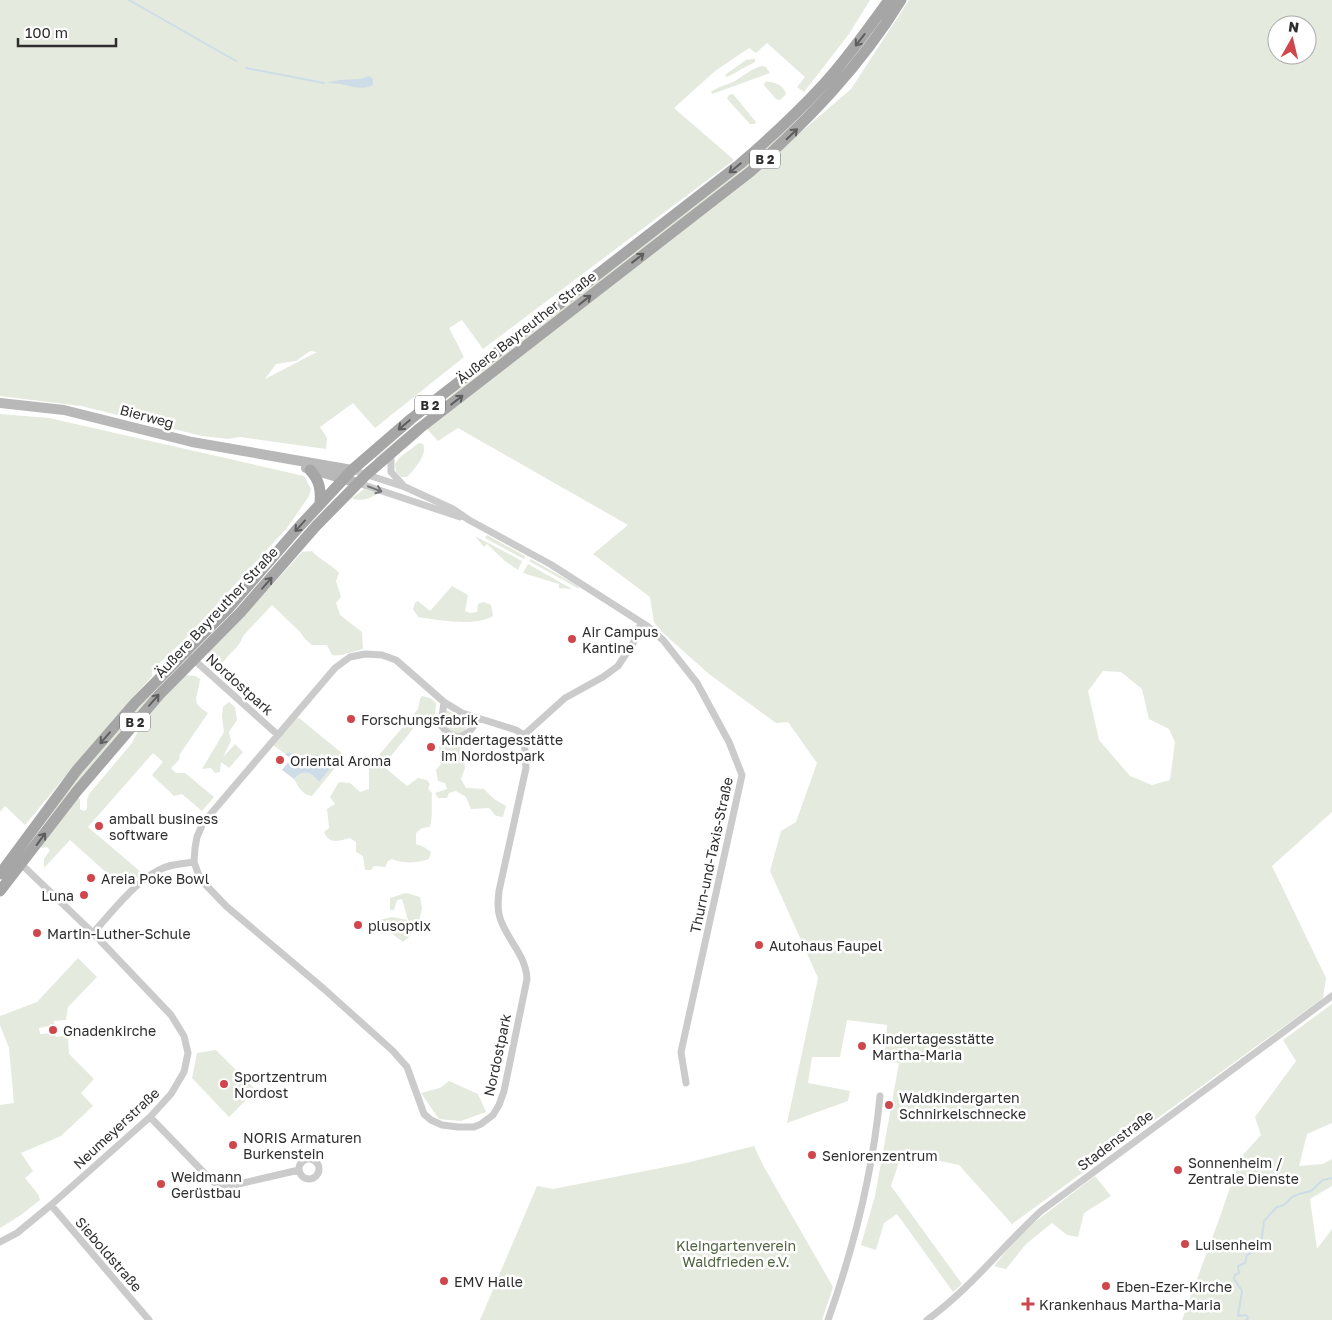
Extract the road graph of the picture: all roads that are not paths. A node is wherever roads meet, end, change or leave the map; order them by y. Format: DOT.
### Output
graph roads {
  1 [pos="889,0"];
  2 [pos="901,0"];
  3 [pos="0,403"];
  4 [pos="391,452"];
  5 [pos="287,460"];
  6 [pos="310,470"];
  7 [pos="349,474"];
  8 [pos="362,478"];
  9 [pos="405,487"];
  10 [pos="320,504"];
  11 [pos="469,520"];
  12 [pos="641,623"];
  13 [pos="190,655"];
  14 [pos="444,702"];
  15 [pos="478,719"];
  16 [pos="278,735"];
  17 [pos="524,735"];
  18 [pos="18,861"];
  19 [pos="194,862"];
  20 [pos="0,874"];
  21 [pos="0,892"];
  22 [pos="93,933"];
  23 [pos="1332,996"];
  24 [pos="686,1083"];
  25 [pos="880,1096"];
  26 [pos="150,1116"];
  27 [pos="299,1170"];
  28 [pos="51,1205"];
  29 [pos="0,1242"];
  30 [pos="149,1320"];
  31 [pos="828,1320"];
  32 [pos="927,1320"];
  1 -- 7 [label="main road, Äußere Bayreuther Straße / B 2, one-way"];
  4 -- 2 [label="main road, Äußere Bayreuther Straße / B 2, one-way"];
  3 -- 5 [label="main road, Bierweg"];
  4 -- 8 [label="main road, Äußere Bayreuther Straße / B 2"];
  4 -- 9 [label="street"];
  5 -- 6 [label="main road, Bierweg"];
  5 -- 7 [label="main road, Bierweg"];
  6 -- 7 [label="main road, Bierweg"];
  6 -- 10 [label="main road"];
  7 -- 8 [label="main road"];
  7 -- 10 [label="main road, Äußere Bayreuther Straße / B 2"];
  8 -- 9 [label="street, Thurn-und-Taxis-Straße"];
  8 -- 11 [label="street, Thurn-und-Taxis-Straße, one-way"];
  13 -- 8 [label="main road, Äußere Bayreuther Straße / B 2, one-way"];
  9 -- 11 [label="street, Thurn-und-Taxis-Straße"];
  10 -- 13 [label="main road, Äußere Bayreuther Straße / B 2, one-way"];
  11 -- 12 [label="street, Thurn-und-Taxis-Straße"];
  12 -- 17 [label="street"];
  12 -- 24 [label="street, Thurn-und-Taxis-Straße"];
  13 -- 16 [label="street, Nordostpark"];
  13 -- 18 [label="main road, Äußere Bayreuther Straße / B 2"];
  14 -- 15 [label="street, Nordostpark"];
  14 -- 15 [label="street"];
  14 -- 16 [label="street, Nordostpark"];
  15 -- 17 [label="street, Nordostpark"];
  16 -- 19 [label="street, Nordostpark"];
  17 -- 19 [label="street, Nordostpark"];
  18 -- 20 [label="main road, Äußere Bayreuther Straße / B 2"];
  18 -- 21 [label="main road, Äußere Bayreuther Straße / B 2"];
  18 -- 22 [label="street, Neumeyerstraße"];
  19 -- 22 [label="street"];
  22 -- 26 [label="street, Neumeyerstraße"];
  23 -- 32 [label="street, Stadenstraße"];
  25 -- 31 [label="street"];
  26 -- 27 [label="street"];
  26 -- 28 [label="street, Neumeyerstraße"];
  28 -- 29 [label="street, Neumeyerstraße"];
  28 -- 30 [label="street, Sieboldstraße"];
}
